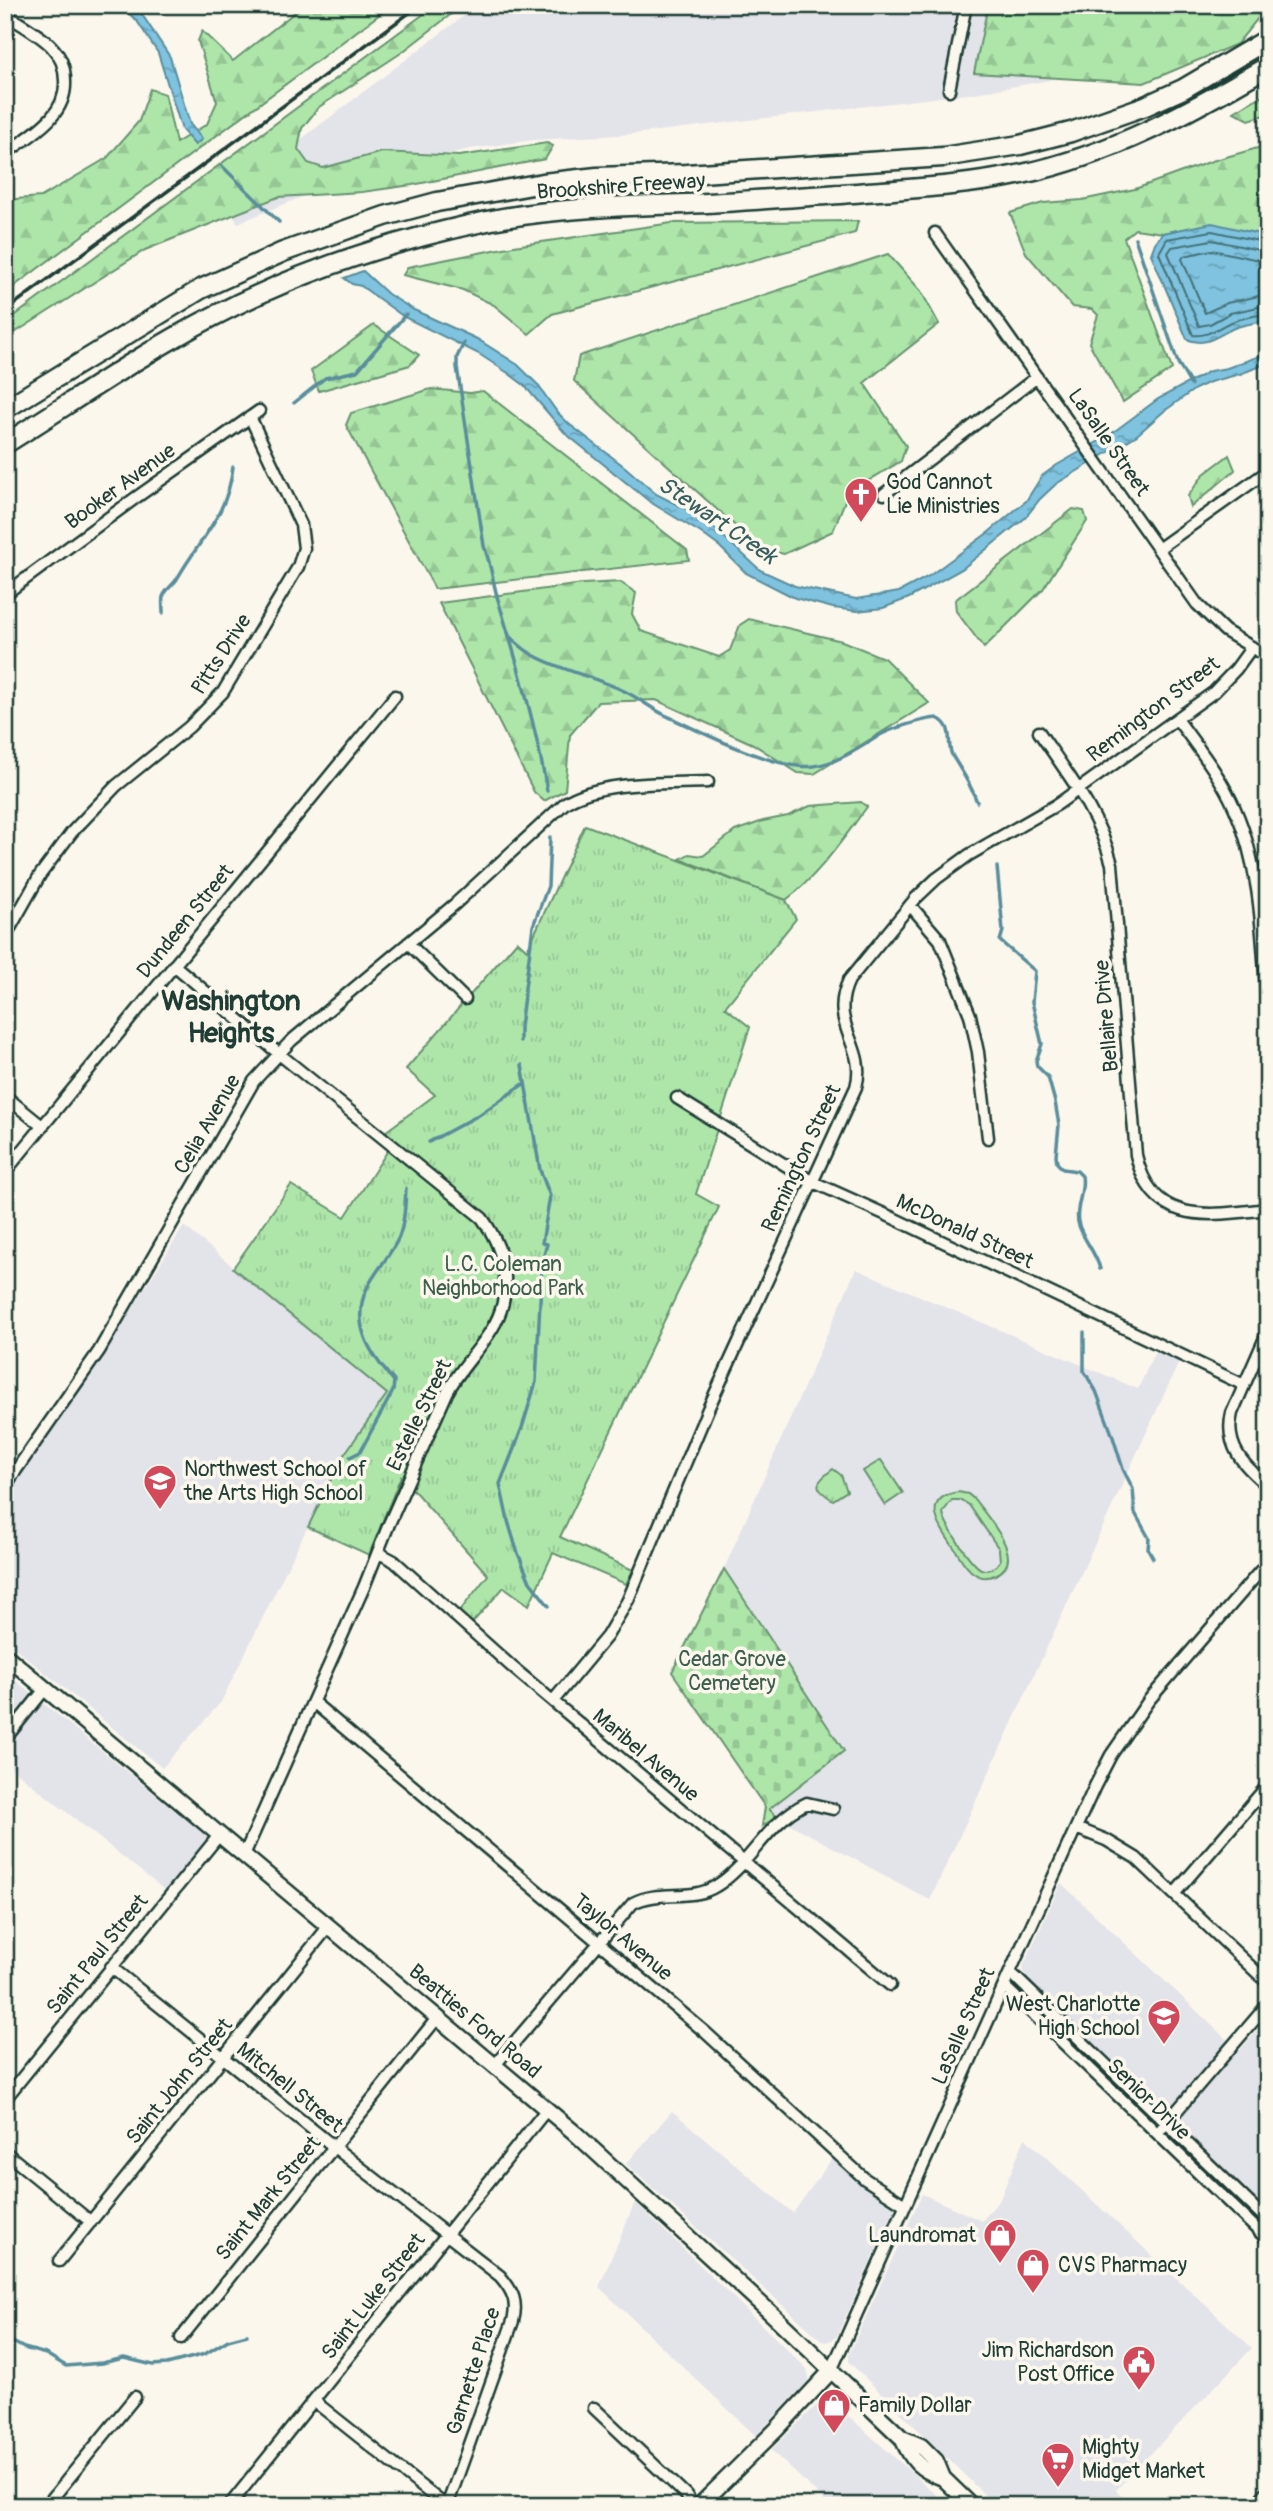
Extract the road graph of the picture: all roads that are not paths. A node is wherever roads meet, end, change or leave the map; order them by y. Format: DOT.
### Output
graph roads {
  1 [pos="967,5"];
  2 [pos="5,14"];
  3 [pos="1268,39"];
  4 [pos="1268,66"];
  5 [pos="949,90"];
  6 [pos="5,154"];
  7 [pos="935,233"];
  8 [pos="1037,377"];
  9 [pos="5,409"];
  10 [pos="254,414"];
  11 [pos="5,444"];
  12 [pos="1268,471"];
  13 [pos="884,494"];
  14 [pos="1158,549"];
  15 [pos="5,594"];
  16 [pos="1252,647"];
  17 [pos="1268,657"];
  18 [pos="395,696"];
  19 [pos="1177,719"];
  20 [pos="1039,732"];
  21 [pos="708,782"];
  22 [pos="1079,789"];
  23 [pos="910,905"];
  24 [pos="5,937"];
  25 [pos="408,943"];
  26 [pos="174,965"];
  27 [pos="465,999"];
  28 [pos="1268,1014"];
  29 [pos="278,1053"];
  30 [pos="5,1096"];
  31 [pos="677,1098"];
  32 [pos="42,1126"];
  33 [pos="988,1138"];
  34 [pos="5,1172"];
  35 [pos="811,1181"];
  36 [pos="1268,1209"];
  37 [pos="1268,1331"];
  38 [pos="1244,1385"];
  39 [pos="5,1486"];
  40 [pos="1268,1486"];
  41 [pos="379,1553"];
  42 [pos="1268,1562"];
  43 [pos="5,1655"];
  44 [pos="46,1689"];
  45 [pos="553,1701"];
  46 [pos="313,1702"];
  47 [pos="5,1739"];
  48 [pos="1268,1785"];
  49 [pos="833,1809"];
  50 [pos="1076,1828"];
  51 [pos="220,1834"];
  52 [pos="244,1855"];
  53 [pos="743,1861"];
  54 [pos="1175,1893"];
  55 [pos="329,1926"];
  56 [pos="599,1943"];
  57 [pos="111,1967"];
  58 [pos="1010,1972"];
  59 [pos="1268,1983"];
  60 [pos="890,1985"];
  61 [pos="1004,1986"];
  62 [pos="1268,2004"];
  63 [pos="438,2017"];
  64 [pos="222,2058"];
  65 [pos="495,2065"];
  66 [pos="5,2099"];
  67 [pos="547,2109"];
  68 [pos="1166,2123"];
  69 [pos="1157,2133"];
  70 [pos="334,2147"];
  71 [pos="5,2151"];
  72 [pos="905,2205"];
  73 [pos="1268,2221"];
  74 [pos="91,2222"];
  75 [pos="447,2233"];
  76 [pos="1268,2240"];
  77 [pos="59,2261"];
  78 [pos="181,2338"];
  79 [pos="831,2371"];
  80 [pos="135,2397"];
  81 [pos="314,2400"];
  82 [pos="594,2408"];
  83 [pos="1268,2490"];
  84 [pos="46,2506"];
  85 [pos="229,2506"];
  86 [pos="447,2506"];
  87 [pos="693,2506"];
  88 [pos="699,2506"];
  89 [pos="972,2506"];
  90 [pos="1255,2506"];
  1 -- 5 [label="street"];
  2 -- 6 [label="street"];
  3 -- 9 [label="highway, Brookshire Freeway"];
  4 -- 11 [label="highway, Brookshire Freeway"];
  7 -- 8 [label="street, LaSalle Street"];
  8 -- 13 [label="street"];
  8 -- 14 [label="street, LaSalle Street"];
  10 -- 15 [label="street, Booker Avenue"];
  10 -- 24 [label="street, Pitts Drive"];
  12 -- 14 [label="street"];
  14 -- 16 [label="street, LaSalle Street"];
  16 -- 17 [label="street, LaSalle Street"];
  16 -- 19 [label="street, Remington Street"];
  18 -- 26 [label="street, Dundeen Street"];
  19 -- 22 [label="street, Remington Street"];
  19 -- 28 [label="street"];
  20 -- 22 [label="street, Bellaire Drive"];
  21 -- 25 [label="street, Celia Avenue"];
  22 -- 23 [label="street, Remington Street"];
  22 -- 36 [label="street, Bellaire Drive"];
  23 -- 33 [label="street"];
  23 -- 35 [label="street, Remington Street"];
  25 -- 27 [label="street"];
  25 -- 29 [label="street, Celia Avenue"];
  26 -- 29 [label="street, Estelle Street"];
  26 -- 32 [label="street, Dundeen Street"];
  29 -- 39 [label="street, Celia Avenue"];
  29 -- 41 [label="street, Estelle Street"];
  30 -- 32 [label="street"];
  31 -- 35 [label="street, McDonald Street"];
  32 -- 34 [label="street, Dundeen Street"];
  35 -- 38 [label="street, McDonald Street"];
  35 -- 45 [label="street, Remington Street"];
  37 -- 38 [label="street"];
  38 -- 40 [label="street"];
  41 -- 45 [label="street, Maribel Avenue"];
  41 -- 46 [label="street, Estelle Street"];
  42 -- 50 [label="street, LaSalle Street"];
  43 -- 44 [label="main road, Beatties Ford Road"];
  44 -- 47 [label="street"];
  44 -- 51 [label="main road, Beatties Ford Road"];
  45 -- 53 [label="street, Maribel Avenue"];
  46 -- 52 [label="street, Estelle Street"];
  46 -- 56 [label="street, Taylor Avenue"];
  48 -- 54 [label="street"];
  49 -- 53 [label="street"];
  50 -- 54 [label="street"];
  50 -- 58 [label="street, LaSalle Street"];
  51 -- 52 [label="main road, Beatties Ford Road"];
  51 -- 57 [label="street, Saint Paul Street"];
  52 -- 55 [label="main road, Beatties Ford Road"];
  53 -- 56 [label="street"];
  53 -- 60 [label="street, Maribel Avenue"];
  54 -- 59 [label="street"];
  55 -- 63 [label="main road, Beatties Ford Road"];
  55 -- 64 [label="street, Saint John Street"];
  56 -- 65 [label="street"];
  56 -- 72 [label="street, Taylor Avenue"];
  57 -- 64 [label="street, Mitchell Street"];
  57 -- 66 [label="street, Saint Paul Street"];
  58 -- 61 [label="street, LaSalle Street"];
  58 -- 68 [label="street, Senior Drive"];
  61 -- 69 [label="street, Senior Drive"];
  61 -- 72 [label="street, LaSalle Street"];
  62 -- 68 [label="street"];
  63 -- 65 [label="main road, Beatties Ford Road"];
  63 -- 70 [label="street, Saint Mark Street"];
  64 -- 70 [label="street, Mitchell Street"];
  64 -- 74 [label="street, Saint John Street"];
  65 -- 67 [label="main road, Beatties Ford Road"];
  67 -- 75 [label="street, Saint Luke Street"];
  67 -- 79 [label="main road, Beatties Ford Road"];
  68 -- 69 [label="street"];
  68 -- 73 [label="street, Senior Drive"];
  69 -- 76 [label="street, Senior Drive"];
  70 -- 75 [label="street, Mitchell Street"];
  70 -- 78 [label="street, Saint Mark Street"];
  71 -- 74 [label="street"];
  72 -- 79 [label="street, LaSalle Street"];
  74 -- 77 [label="street, Saint John Street"];
  75 -- 81 [label="street, Saint Luke Street"];
  75 -- 86 [label="street, Garnette Place"];
  79 -- 88 [label="main road, LaSalle Street"];
  79 -- 89 [label="main road, Beatties Ford Road"];
  80 -- 84 [label="street"];
  81 -- 85 [label="street, Saint Luke Street"];
  81 -- 86 [label="street"];
  82 -- 87 [label="street"];
  83 -- 90 [label="street"];
}
